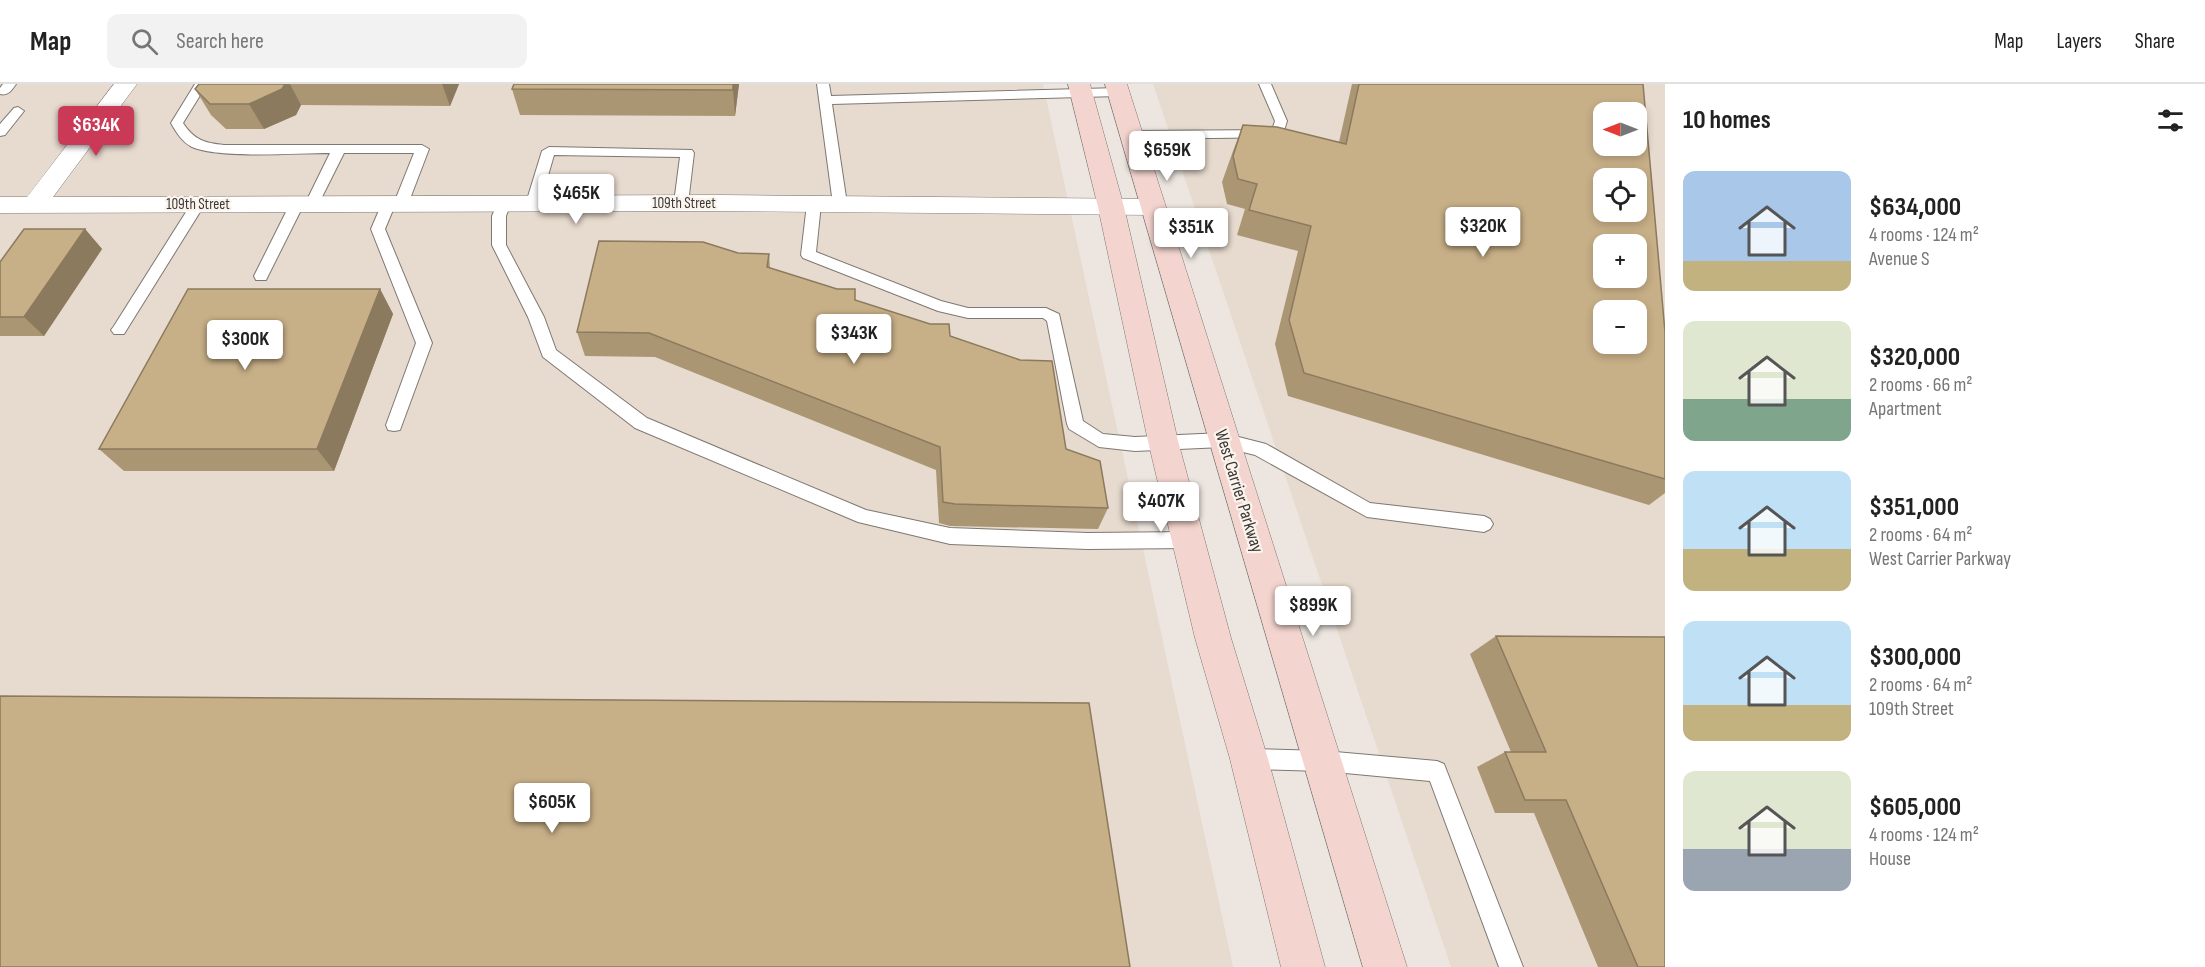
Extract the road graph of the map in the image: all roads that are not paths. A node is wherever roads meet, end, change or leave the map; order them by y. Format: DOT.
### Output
graph roads {
  1 [pos="126,84"];
  2 [pos="201,84"];
  3 [pos="823,84"];
  4 [pos="1264,84"];
  5 [pos="1080,88"];
  6 [pos="1117,88"];
  7 [pos="825,100"];
  8 [pos="18,111"];
  9 [pos="0,132"];
  10 [pos="1131,135"];
  11 [pos="339,149"];
  12 [pos="504,203"];
  13 [pos="533,203"];
  14 [pos="681,203"];
  15 [pos="198,204"];
  16 [pos="305,204"];
  17 [pos="394,204"];
  18 [pos="814,204"];
  19 [pos="840,204"];
  20 [pos="0,205"];
  21 [pos="34,205"];
  22 [pos="1111,207"];
  23 [pos="1152,207"];
  24 [pos="261,276"];
  25 [pos="119,330"];
  26 [pos="394,425"];
  27 [pos="1223,440"];
  28 [pos="1163,441"];
  29 [pos="1484,524"];
  30 [pos="1189,540"];
  31 [pos="1249,759"];
  32 [pos="1324,761"];
  33 [pos="1303,967"];
  34 [pos="1385,967"];
  35 [pos="1511,967"];
  1 -- 21 [label="street"];
  2 -- 11 [label="lane"];
  3 -- 7 [label="lane"];
  4 -- 10 [label="lane"];
  5 -- 6 [label="lane"];
  5 -- 7 [label="lane"];
  5 -- 22 [label="main road"];
  6 -- 10 [label="main road, West Carrier Parkway"];
  7 -- 19 [label="lane"];
  8 -- 9 [label="lane"];
  10 -- 23 [label="main road, West Carrier Parkway"];
  11 -- 16 [label="lane"];
  11 -- 17 [label="lane"];
  12 -- 13 [label="street, 109th Street"];
  12 -- 17 [label="street, 109th Street"];
  12 -- 30 [label="lane"];
  13 -- 14 [label="street, 109th Street"];
  13 -- 14 [label="lane"];
  14 -- 18 [label="street, 109th Street"];
  15 -- 16 [label="street, 109th Street"];
  15 -- 21 [label="street, 109th Street"];
  15 -- 25 [label="lane"];
  16 -- 17 [label="street, 109th Street"];
  16 -- 24 [label="lane"];
  17 -- 26 [label="lane"];
  18 -- 19 [label="street, 109th Street"];
  18 -- 28 [label="lane"];
  19 -- 22 [label="street, 109th Street"];
  20 -- 21 [label="street, 109th Street"];
  22 -- 23 [label="street, 109th Street"];
  22 -- 28 [label="main road"];
  23 -- 27 [label="main road, West Carrier Parkway"];
  27 -- 28 [label="lane"];
  27 -- 29 [label="lane"];
  27 -- 32 [label="main road, West Carrier Parkway"];
  28 -- 30 [label="main road"];
  30 -- 31 [label="main road"];
  31 -- 32 [label="lane"];
  31 -- 33 [label="main road"];
  32 -- 34 [label="main road, West Carrier Parkway"];
  32 -- 35 [label="lane"];
}
